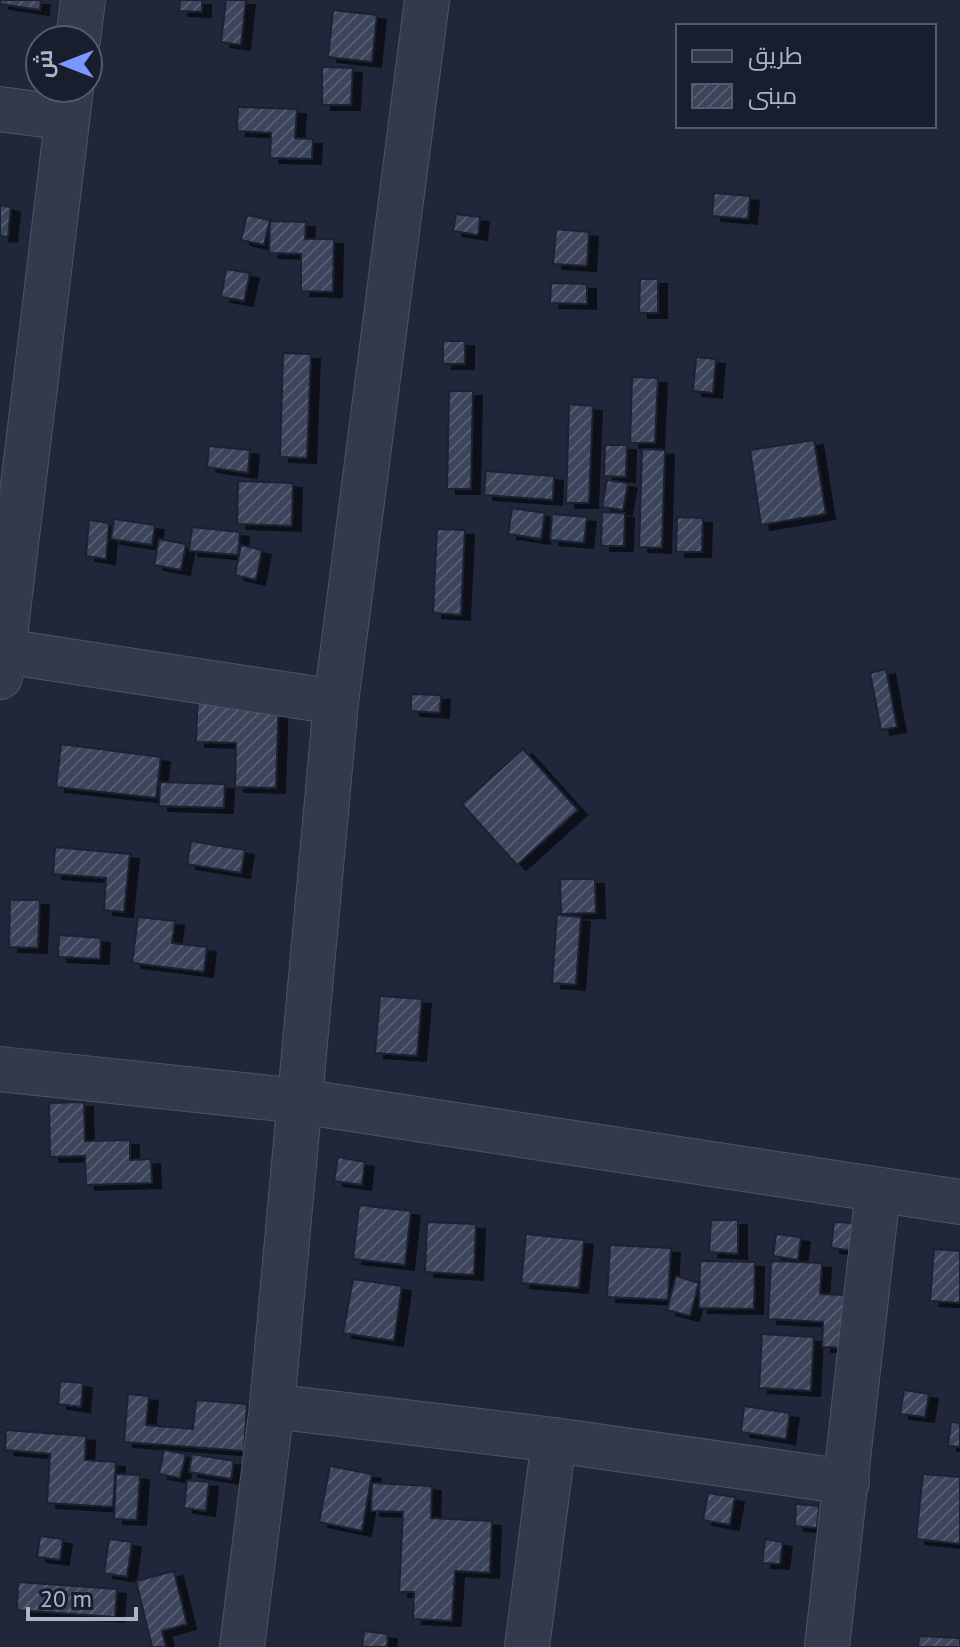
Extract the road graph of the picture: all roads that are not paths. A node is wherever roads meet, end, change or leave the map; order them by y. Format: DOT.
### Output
graph roads {
  1 [pos="83,0"];
  2 [pos="427,0"];
  3 [pos="80,24"];
  4 [pos="58,104"];
  5 [pos="69,104"];
  6 [pos="0,109"];
  7 [pos="2,664"];
  8 [pos="336,702"];
  9 [pos="1,1075"];
  10 [pos="299,1101"];
  11 [pos="878,1191"];
  12 [pos="960,1202"];
  13 [pos="272,1406"];
  14 [pos="554,1440"];
  15 [pos="847,1482"];
  16 [pos="242,1647"];
  17 [pos="527,1647"];
  18 [pos="827,1647"];
  1 -- 3 [label="street"];
  2 -- 8 [label="street"];
  4 -- 6 [label="street"];
  5 -- 7 [label="street"];
  7 -- 8 [label="street"];
  8 -- 10 [label="street"];
  9 -- 10 [label="street"];
  10 -- 11 [label="street"];
  10 -- 13 [label="street"];
  11 -- 12 [label="street"];
  11 -- 15 [label="street"];
  13 -- 14 [label="street"];
  13 -- 16 [label="street"];
  14 -- 15 [label="street"];
  14 -- 17 [label="street"];
  15 -- 18 [label="street"];
}
